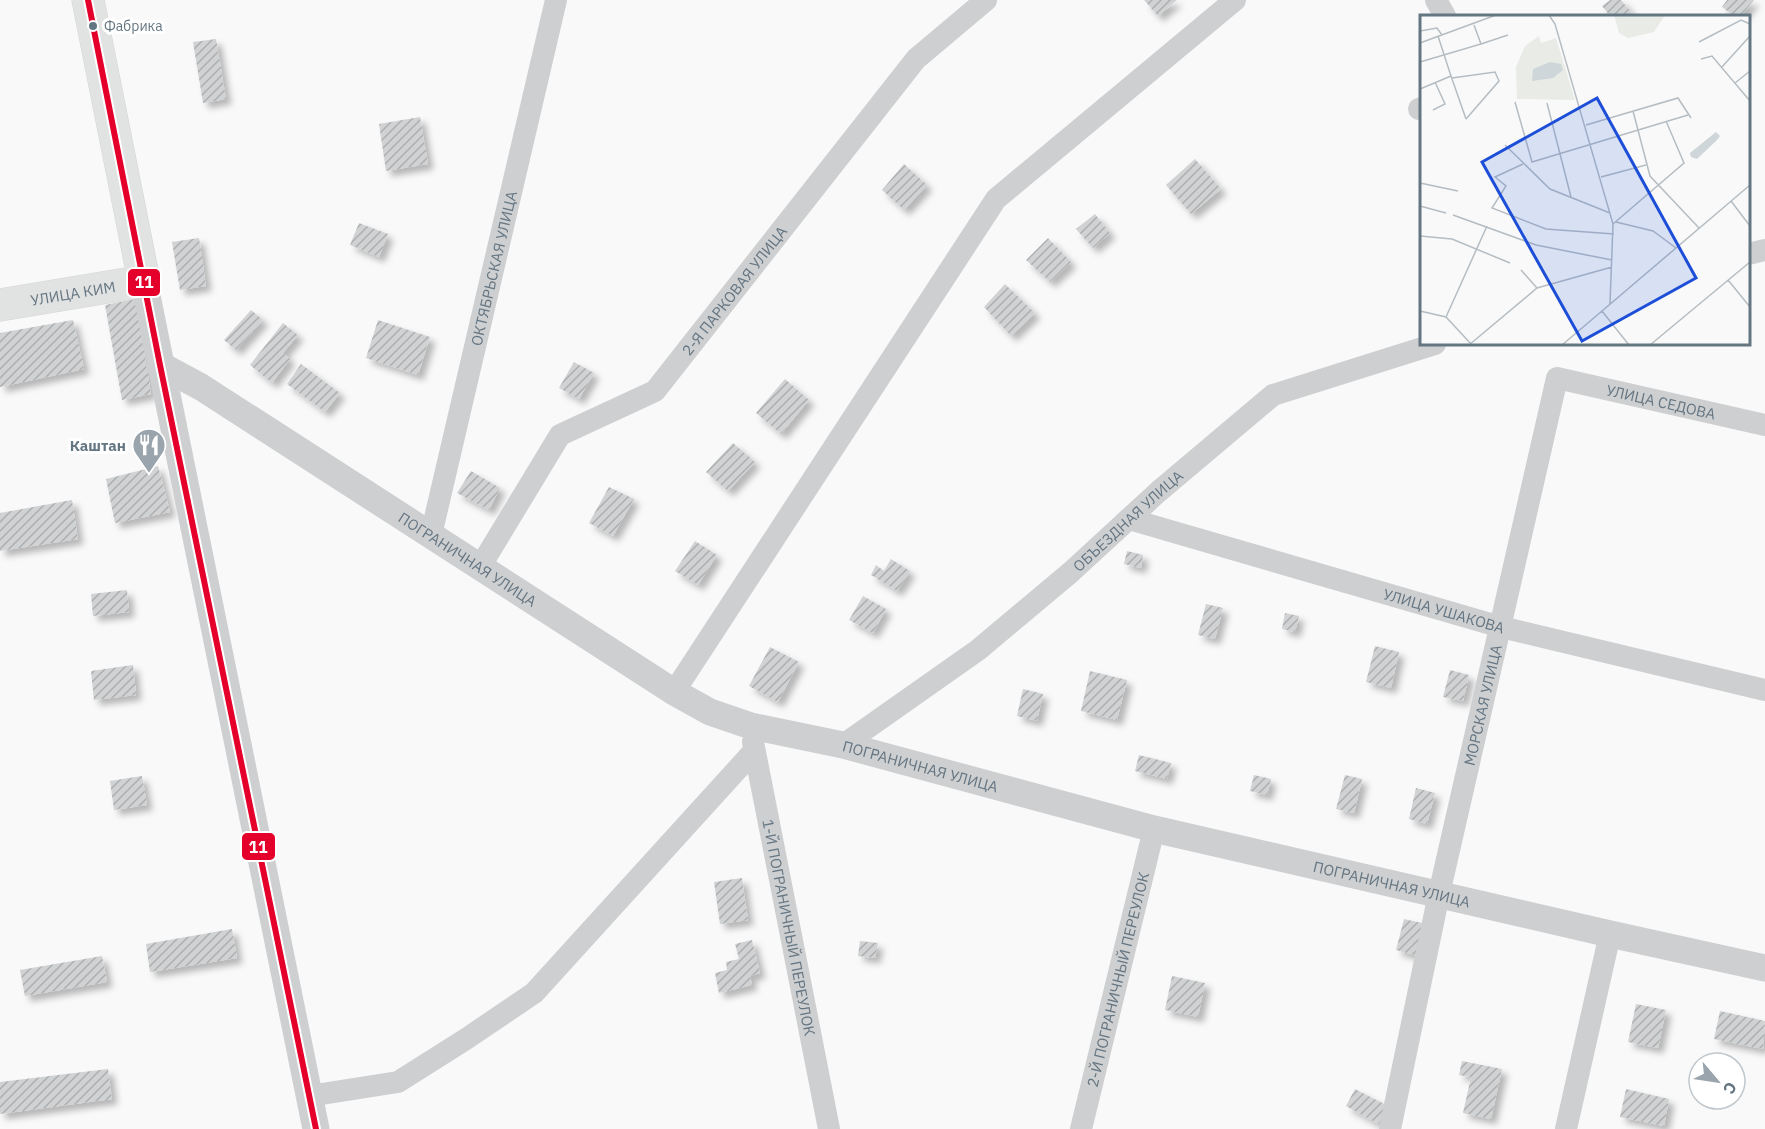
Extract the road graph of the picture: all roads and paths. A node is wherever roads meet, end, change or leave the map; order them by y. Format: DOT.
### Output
graph roads {
  1 [pos="88,0"];
  2 [pos="556,0"];
  3 [pos="986,0"];
  4 [pos="1235,0"];
  5 [pos="1436,0"];
  6 [pos="1444,15"];
  7 [pos="1765,250"];
  8 [pos="1750,254"];
  9 [pos="144,281"];
  10 [pos="0,305"];
  11 [pos="1432,345"];
  12 [pos="160,364"];
  13 [pos="1557,378"];
  14 [pos="1765,425"];
  15 [pos="1129,519"];
  16 [pos="431,535"];
  17 [pos="480,567"];
  18 [pos="1501,627"];
  19 [pos="1765,690"];
  20 [pos="674,692"];
  21 [pos="753,739"];
  22 [pos="843,745"];
  23 [pos="1154,830"];
  24 [pos="1439,894"];
  25 [pos="1610,934"];
  26 [pos="1765,968"];
  27 [pos="309,1096"];
  28 [pos="316,1129"];
  29 [pos="829,1129"];
  30 [pos="1081,1129"];
  31 [pos="1390,1129"];
  32 [pos="1566,1129"];
  1 -- 9 [label="main road"];
  2 -- 16 [label="street, ОКТЯБРЬСКАЯ УЛИЦА"];
  3 -- 17 [label="street, 2-Я ПАРКОВАЯ УЛИЦА"];
  4 -- 20 [label="street"];
  5 -- 6 [label="street"];
  7 -- 8 [label="street"];
  9 -- 10 [label="main road, УЛИЦА КИМ"];
  9 -- 12 [label="street"];
  11 -- 15 [label="street, ОБЪЕЗДНАЯ УЛИЦА"];
  12 -- 16 [label="street, ПОГРАНИЧНАЯ УЛИЦА"];
  12 -- 27 [label="street"];
  13 -- 14 [label="street, УЛИЦА СЕДОВА"];
  13 -- 18 [label="street, МОРСКАЯ УЛИЦА"];
  15 -- 18 [label="street, УЛИЦА УШАКОВА"];
  15 -- 22 [label="street, ОБЪЕЗДНАЯ УЛИЦА"];
  16 -- 17 [label="street, ПОГРАНИЧНАЯ УЛИЦА"];
  17 -- 20 [label="street, ПОГРАНИЧНАЯ УЛИЦА"];
  18 -- 19 [label="street, УЛИЦА УШАКОВА"];
  18 -- 24 [label="street, МОРСКАЯ УЛИЦА"];
  20 -- 21 [label="street, ПОГРАНИЧНАЯ УЛИЦА"];
  21 -- 22 [label="street, ПОГРАНИЧНАЯ УЛИЦА"];
  21 -- 27 [label="street"];
  21 -- 29 [label="street, 1-Й ПОГРАНИЧНЫЙ ПЕРЕУЛОК"];
  22 -- 23 [label="street, ПОГРАНИЧНАЯ УЛИЦА"];
  23 -- 24 [label="street, ПОГРАНИЧНАЯ УЛИЦА"];
  23 -- 30 [label="street, 2-Й ПОГРАНИЧНЫЙ ПЕРЕУЛОК"];
  24 -- 25 [label="street, ПОГРАНИЧНАЯ УЛИЦА"];
  24 -- 31 [label="street, МОРСКАЯ УЛИЦА"];
  25 -- 26 [label="street, ПОГРАНИЧНАЯ УЛИЦА"];
  25 -- 32 [label="street"];
  27 -- 28 [label="street"];
}
